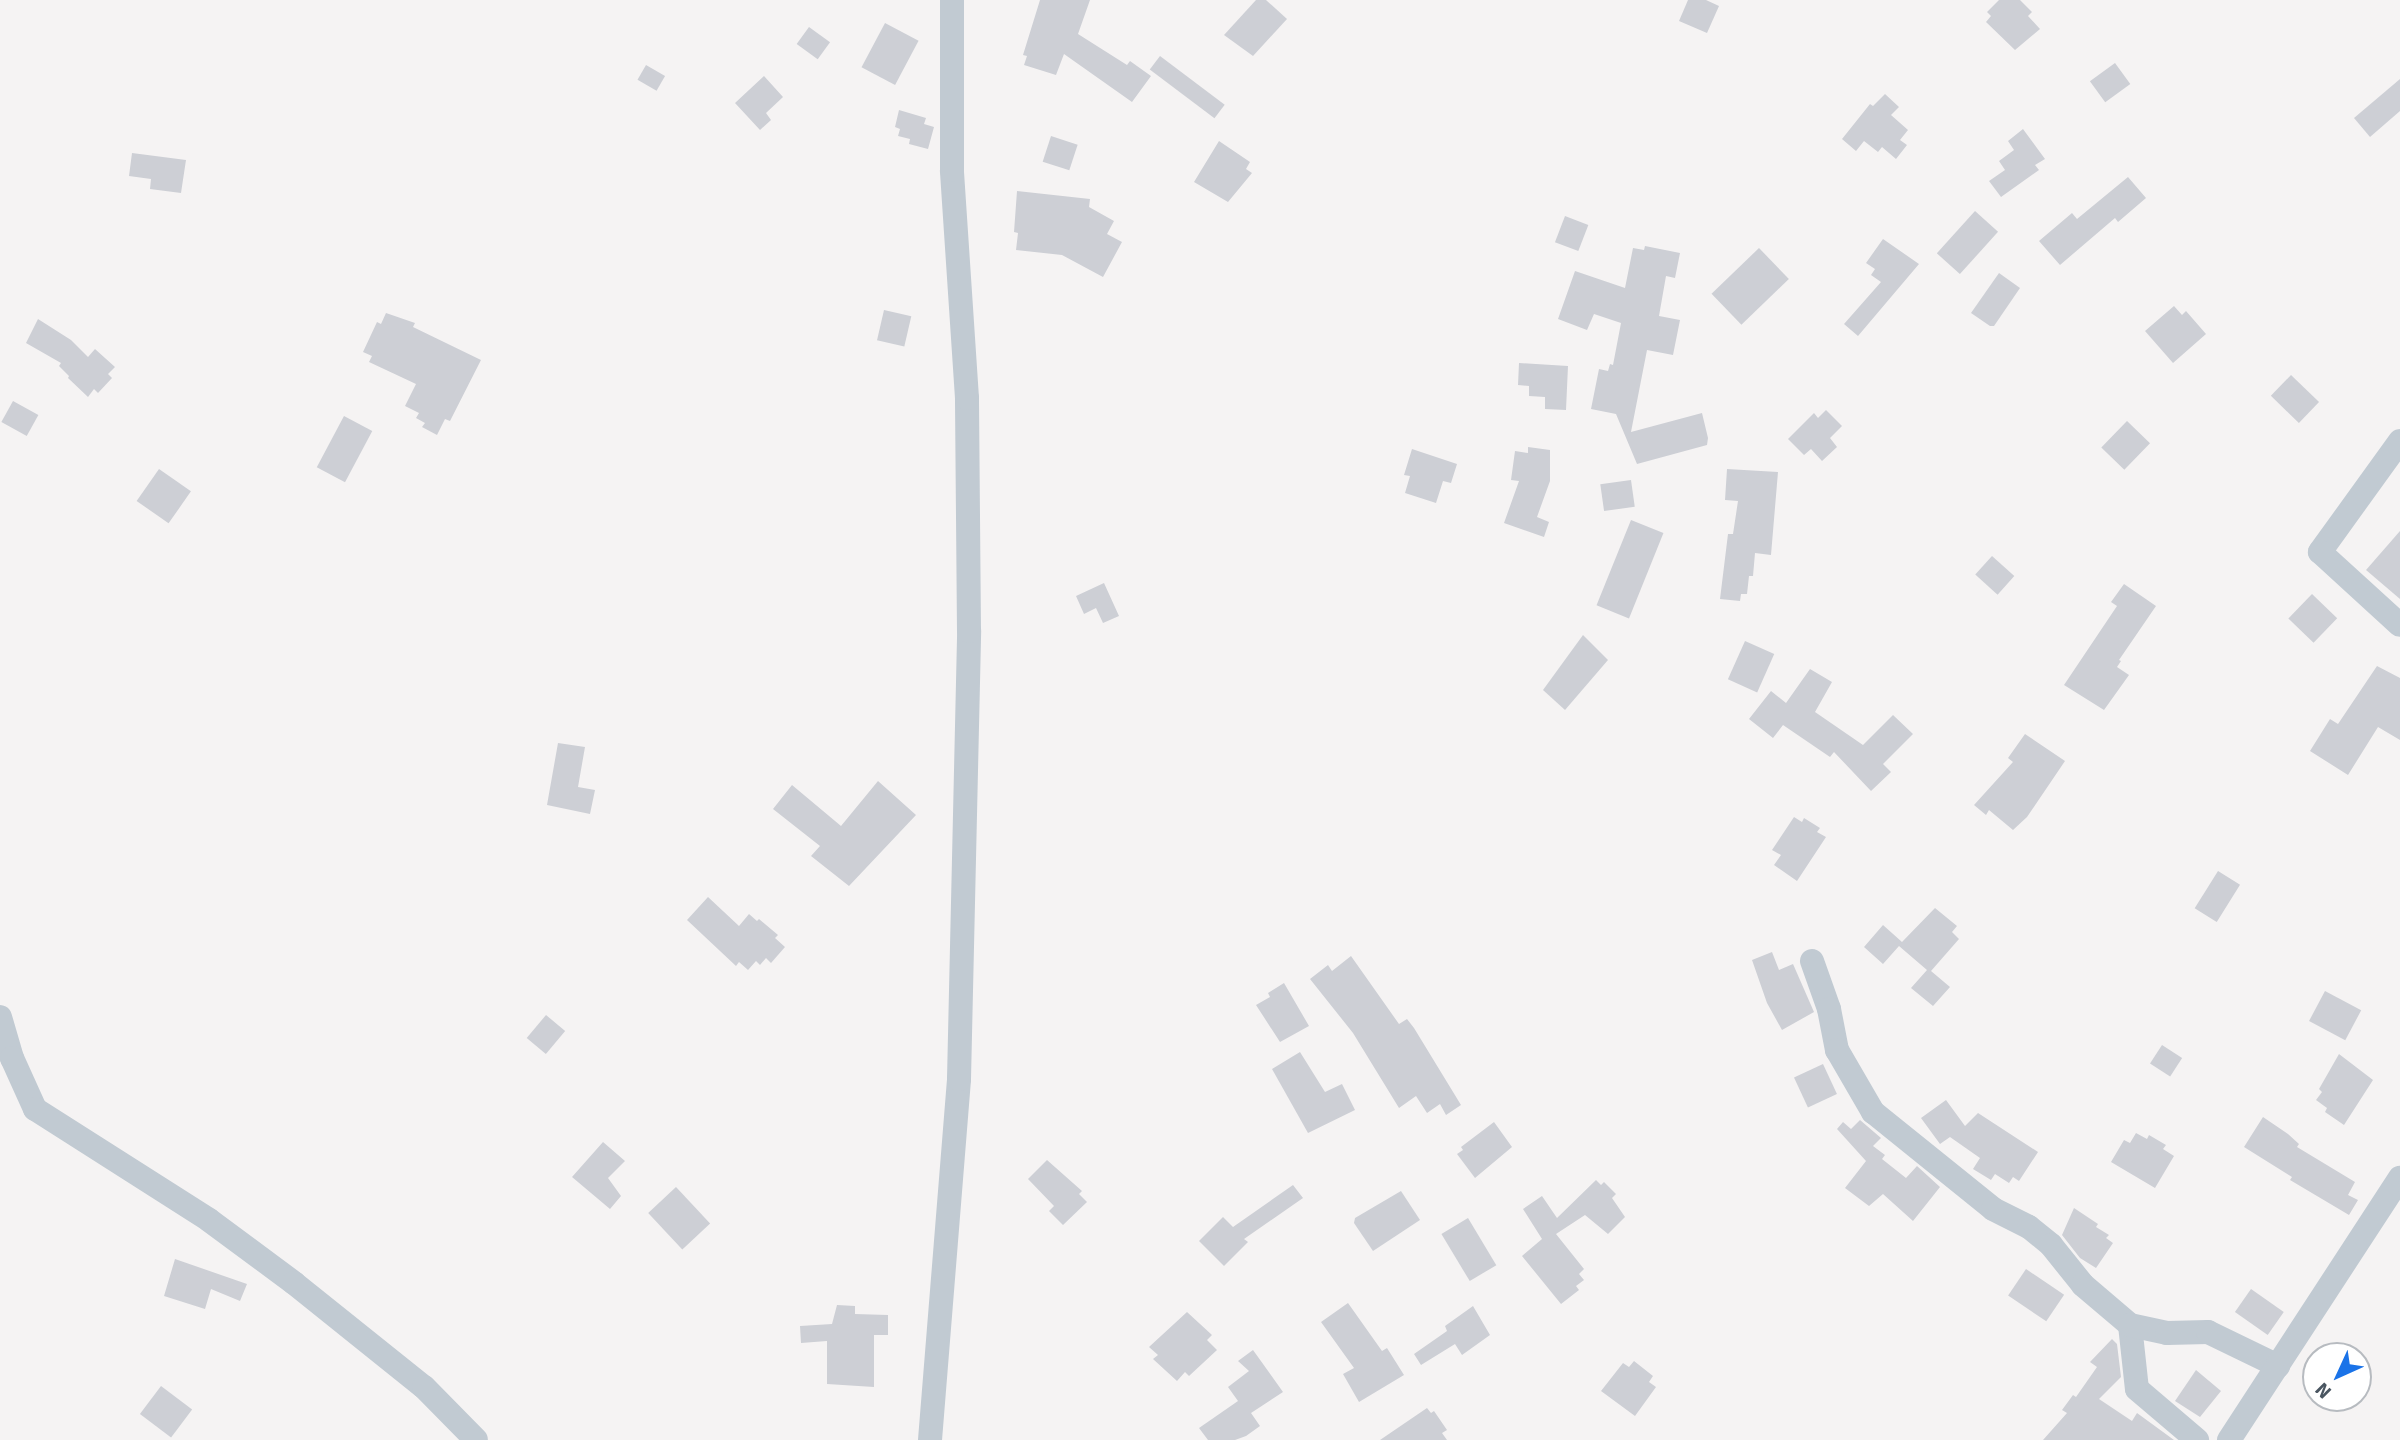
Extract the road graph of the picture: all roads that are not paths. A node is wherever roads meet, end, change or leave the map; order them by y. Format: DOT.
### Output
graph roads {
  1 [pos="952,0"];
  2 [pos="2400,441"];
  3 [pos="2400,625"];
  4 [pos="1812,961"];
  5 [pos="0,1017"];
  6 [pos="2400,1178"];
  7 [pos="2130,1325"];
  8 [pos="2278,1366"];
  9 [pos="476,1440"];
  10 [pos="930,1440"];
  11 [pos="2197,1440"];
  12 [pos="2229,1440"];
  1 -- 10 [label="street"];
  2 -- 3 [label="street"];
  4 -- 7 [label="street"];
  5 -- 9 [label="street"];
  6 -- 8 [label="street"];
  7 -- 8 [label="street"];
  7 -- 11 [label="street"];
  8 -- 12 [label="street"];
}
